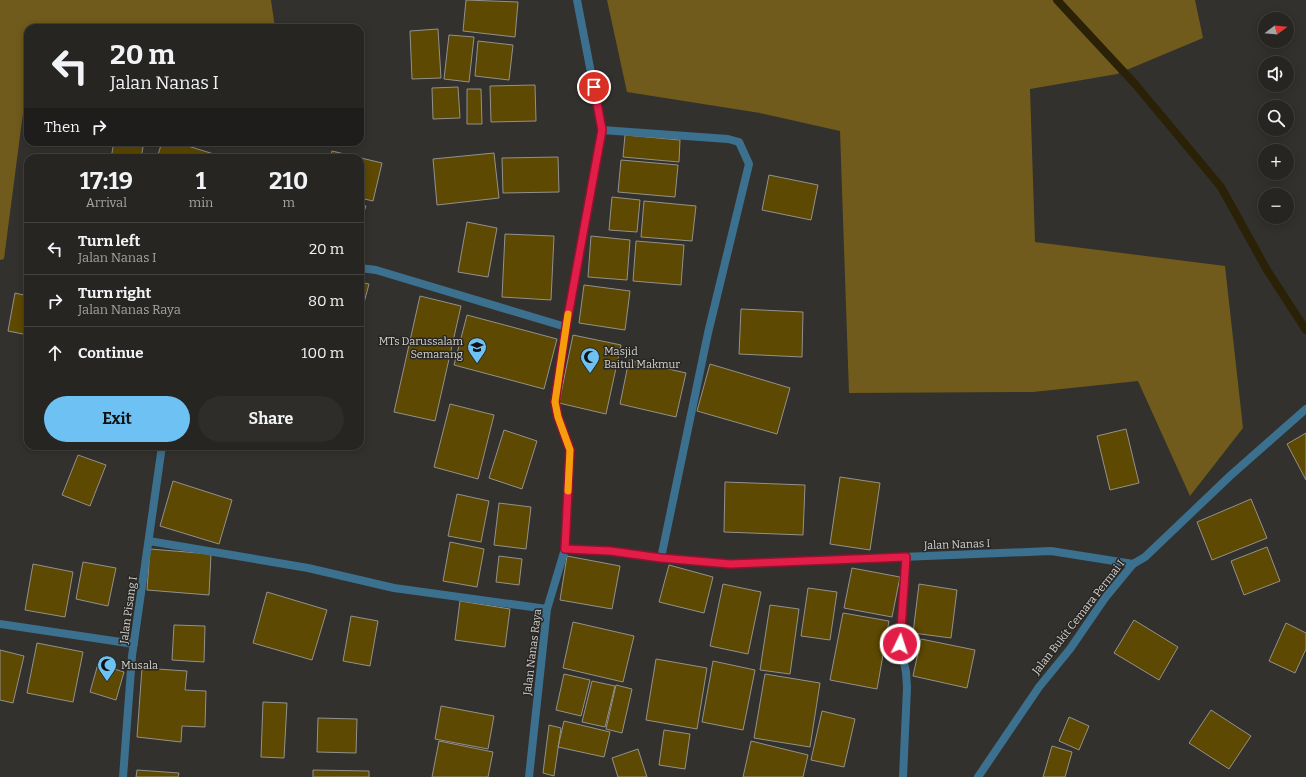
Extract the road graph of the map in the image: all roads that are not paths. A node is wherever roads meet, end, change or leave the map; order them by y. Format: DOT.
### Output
graph roads {
  1 [pos="577,0"];
  2 [pos="602,130"];
  3 [pos="364,268"];
  4 [pos="566,327"];
  5 [pos="1306,409"];
  6 [pos="161,450"];
  7 [pos="149,541"];
  8 [pos="565,549"];
  9 [pos="906,557"];
  10 [pos="661,558"];
  11 [pos="1133,564"];
  12 [pos="547,609"];
  13 [pos="0,624"];
  14 [pos="134,644"];
  15 [pos="123,777"];
  16 [pos="529,777"];
  17 [pos="903,777"];
  18 [pos="978,777"];
  1 -- 2 [label="street"];
  2 -- 4 [label="street, Jalan Nanas Raya"];
  2 -- 10 [label="street"];
  3 -- 4 [label="street"];
  4 -- 8 [label="street, Jalan Nanas Raya"];
  5 -- 11 [label="street, Jalan Bukit Cemara Permai I"];
  6 -- 7 [label="street, Jalan Pisang I"];
  7 -- 12 [label="street"];
  7 -- 14 [label="street, Jalan Pisang I"];
  8 -- 10 [label="street, Jalan Nanas I"];
  8 -- 12 [label="street, Jalan Nanas Raya"];
  9 -- 10 [label="street, Jalan Nanas I"];
  9 -- 11 [label="street, Jalan Nanas I"];
  9 -- 17 [label="street"];
  11 -- 18 [label="street, Jalan Bukit Cemara Permai I"];
  12 -- 16 [label="street, Jalan Nanas Raya"];
  13 -- 14 [label="street"];
  14 -- 15 [label="street, Jalan Pisang I"];
}
